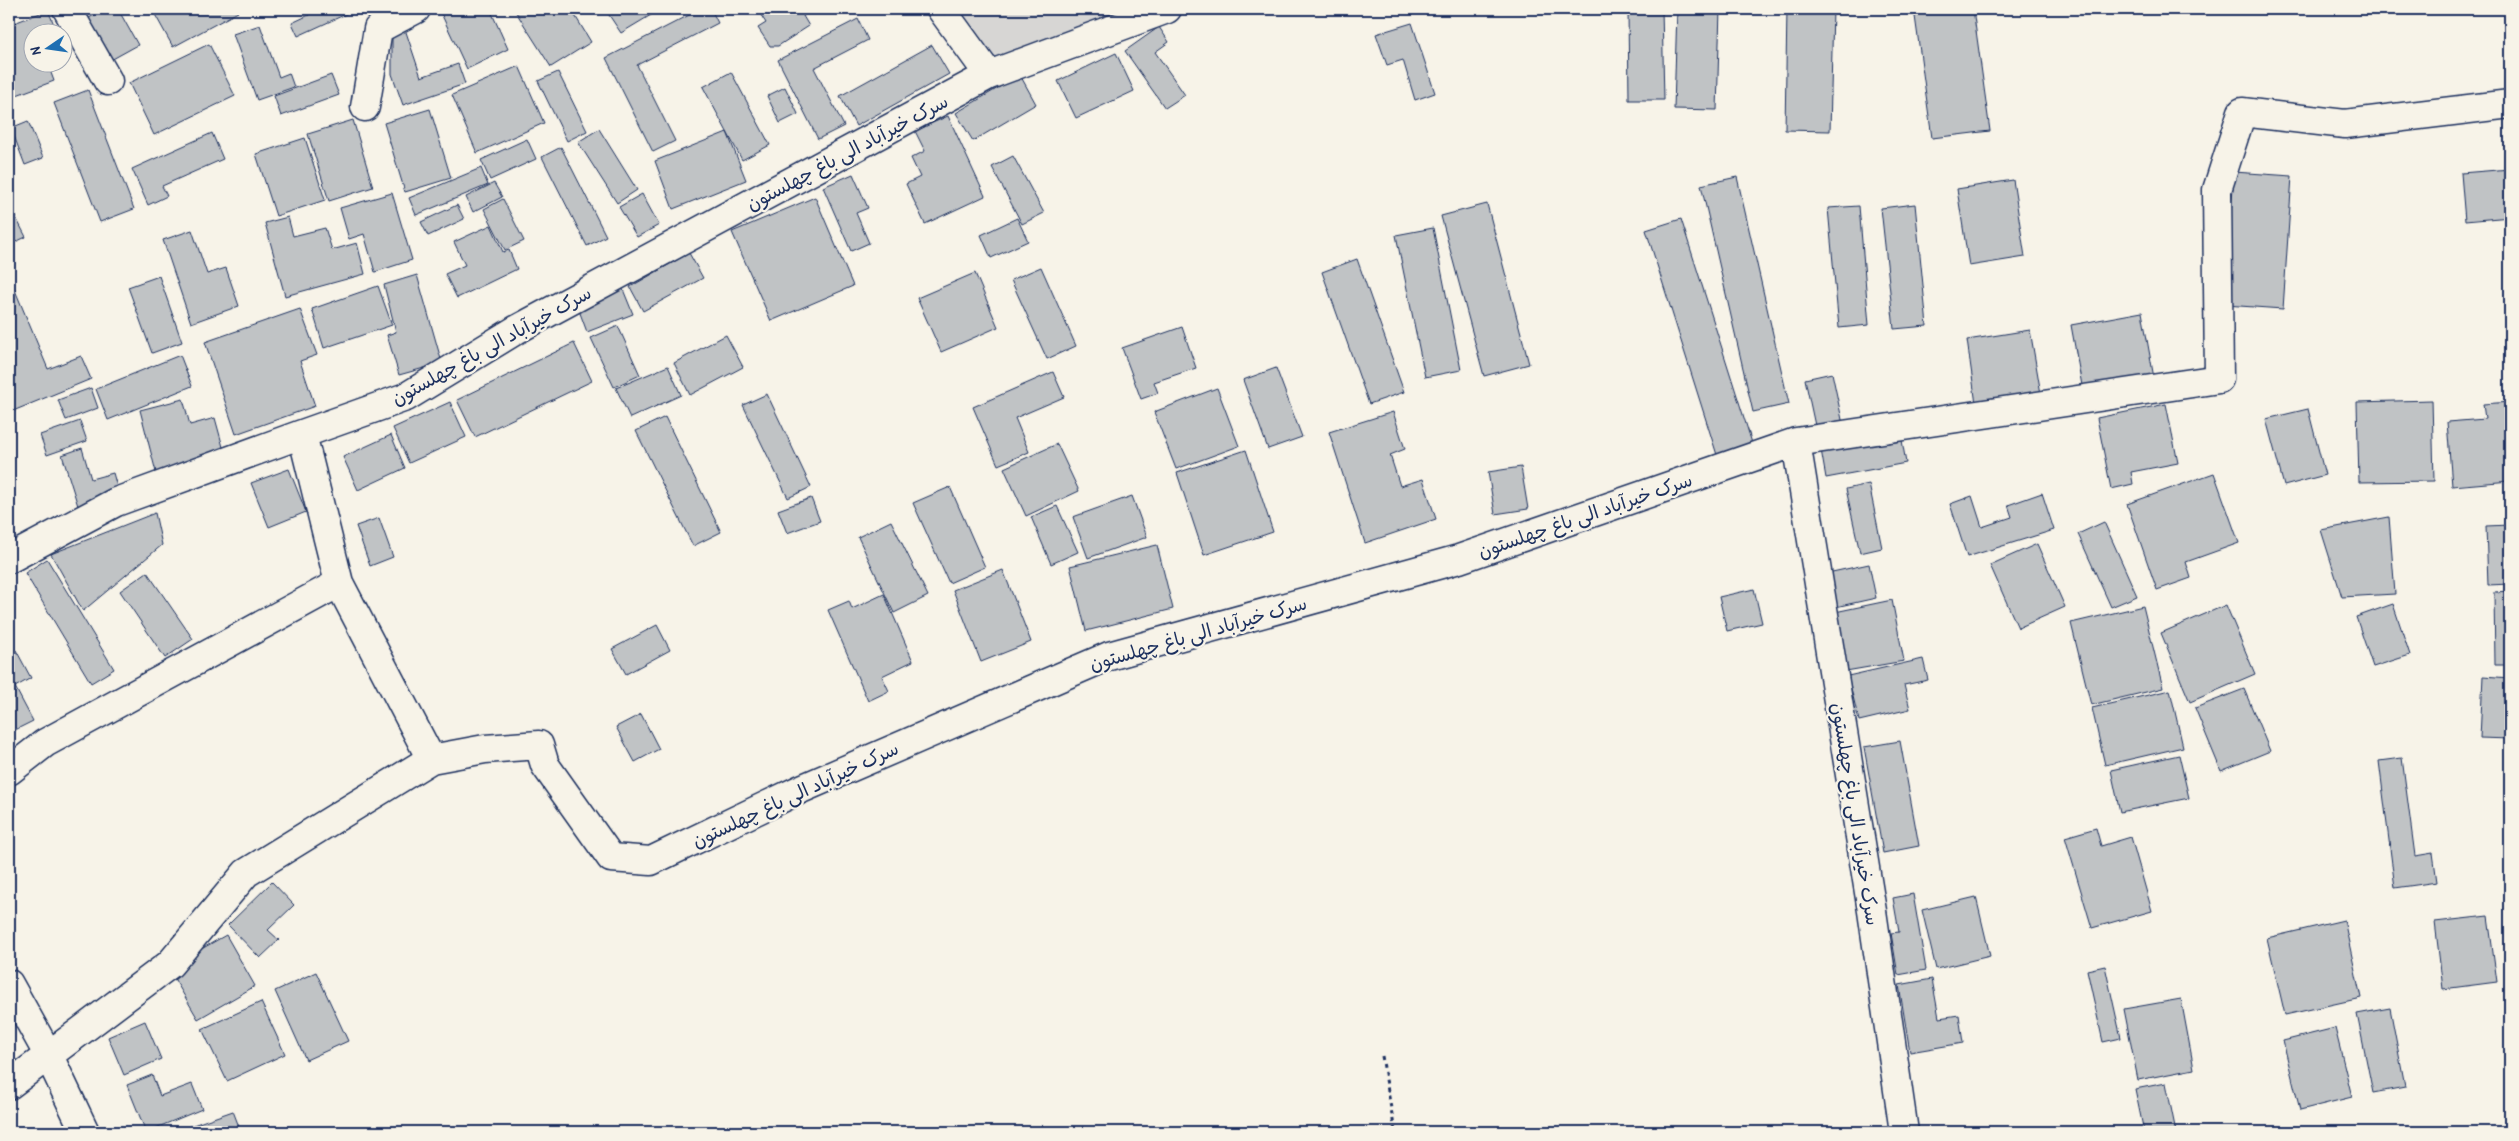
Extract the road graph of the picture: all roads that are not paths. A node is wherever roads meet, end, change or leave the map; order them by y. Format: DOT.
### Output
graph roads {
  1 [pos="67,9"];
  2 [pos="416,9"];
  3 [pos="941,9"];
  4 [pos="1167,9"];
  5 [pos="989,74"];
  6 [pos="108,81"];
  7 [pos="2510,104"];
  8 [pos="365,107"];
  9 [pos="302,434"];
  10 [pos="1796,442"];
  11 [pos="9,559"];
  12 [pos="339,583"];
  13 [pos="431,758"];
  14 [pos="9,771"];
  15 [pos="9,984"];
  16 [pos="49,1056"];
  17 [pos="9,1085"];
  18 [pos="84,1132"];
  19 [pos="1904,1132"];
  1 -- 6 [label="street"];
  2 -- 8 [label="street"];
  3 -- 5 [label="street"];
  4 -- 5 [label="street, سرک خیرآباد الی باغ چهلستون"];
  5 -- 9 [label="street, سرک خیرآباد الی باغ چهلستون"];
  7 -- 10 [label="street"];
  9 -- 11 [label="street, سرک خیرآباد الی باغ چهلستون"];
  9 -- 12 [label="street"];
  10 -- 13 [label="street, سرک خیرآباد الی باغ چهلستون"];
  10 -- 19 [label="street, سرک خیرآباد الی باغ چهلستون"];
  12 -- 13 [label="street"];
  12 -- 14 [label="street"];
  13 -- 16 [label="street"];
  15 -- 16 [label="street"];
  16 -- 17 [label="street"];
  16 -- 18 [label="street"];
}
